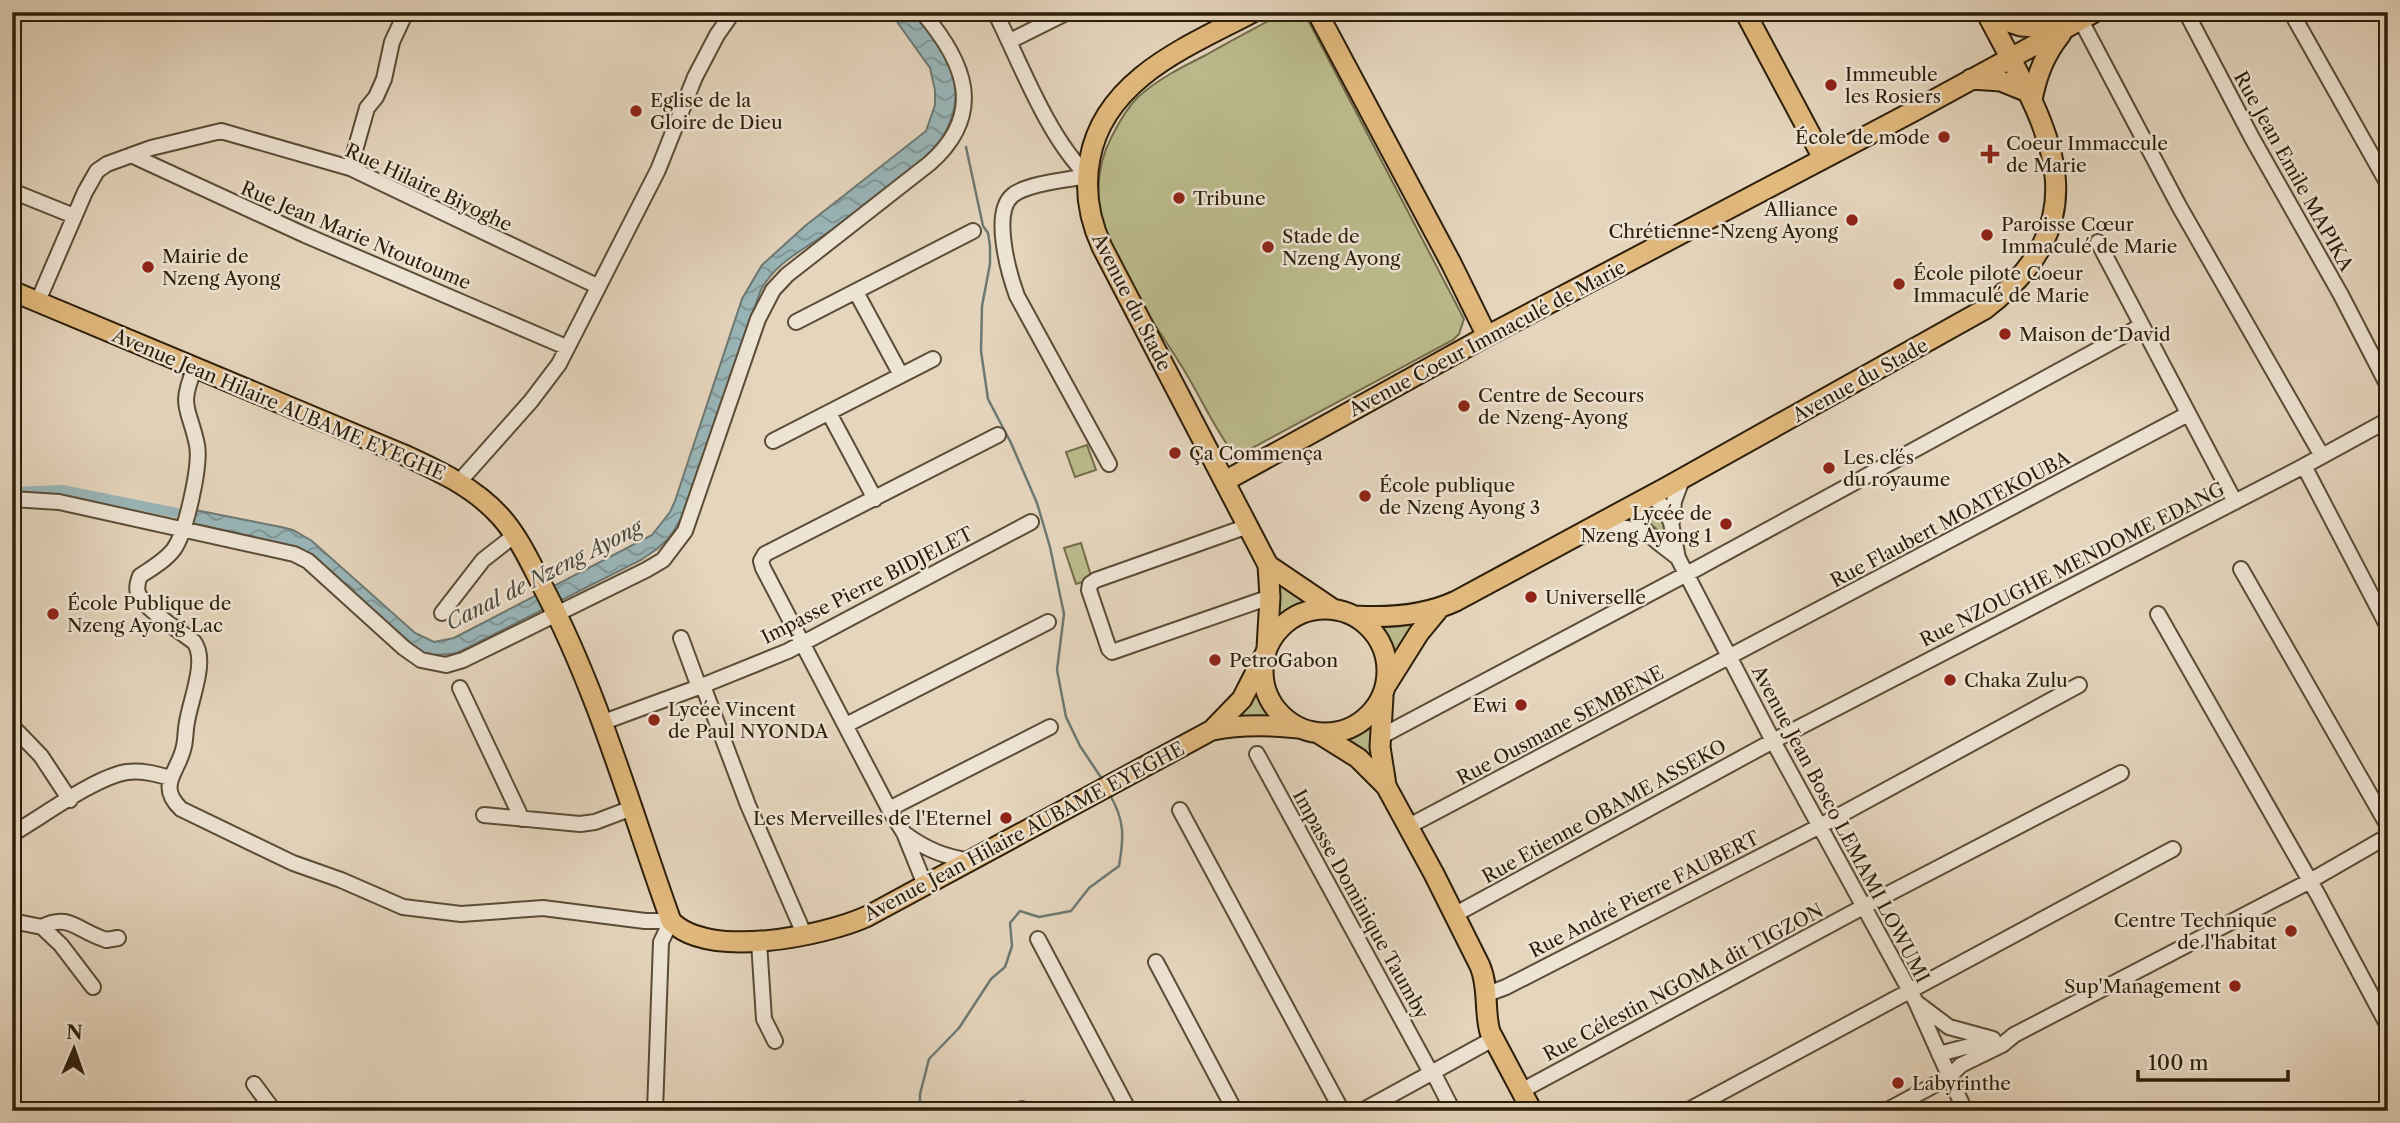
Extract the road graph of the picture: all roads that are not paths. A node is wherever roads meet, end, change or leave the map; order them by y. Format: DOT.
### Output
graph roads {
  1 [pos="406,12"];
  2 [pos="733,12"];
  3 [pos="922,12"];
  4 [pos="995,12"];
  5 [pos="1068,12"];
  6 [pos="1253,12"];
  7 [pos="1317,12"];
  8 [pos="1745,12"];
  9 [pos="2186,12"];
  10 [pos="2291,12"];
  11 [pos="1989,17"];
  12 [pos="2079,18"];
  13 [pos="1010,41"];
  14 [pos="2010,59"];
  15 [pos="1977,76"];
  16 [pos="2030,96"];
  17 [pos="131,155"];
  18 [pos="1824,158"];
  19 [pos="349,168"];
  20 [pos="1088,176"];
  21 [pos="2388,184"];
  22 [pos="12,191"];
  23 [pos="75,216"];
  24 [pos="973,231"];
  25 [pos="2098,242"];
  26 [pos="597,286"];
  27 [pos="12,291"];
  28 [pos="856,292"];
  29 [pos="38,301"];
  30 [pos="796,322"];
  31 [pos="2141,326"];
  32 [pos="1487,336"];
  33 [pos="566,347"];
  34 [pos="933,359"];
  35 [pos="195,367"];
  36 [pos="901,375"];
  37 [pos="2388,386"];
  38 [pos="829,412"];
  39 [pos="2188,414"];
  40 [pos="2388,420"];
  41 [pos="998,435"];
  42 [pos="773,441"];
  43 [pos="2322,456"];
  44 [pos="1109,464"];
  45 [pos="2304,466"];
  46 [pos="1683,477"];
  47 [pos="1225,481"];
  48 [pos="458,482"];
  49 [pos="12,499"];
  50 [pos="874,499"];
  51 [pos="1643,501"];
  52 [pos="2235,502"];
  53 [pos="186,519"];
  54 [pos="1031,522"];
  55 [pos="1598,525"];
  56 [pos="1248,526"];
  57 [pos="1672,531"];
  58 [pos="514,535"];
  59 [pos="1652,536"];
  60 [pos="1678,558"];
  61 [pos="1268,565"];
  62 [pos="2241,569"];
  63 [pos="1687,574"];
  64 [pos="1270,597"];
  65 [pos="1333,609"];
  66 [pos="1438,610"];
  67 [pos="556,611"];
  68 [pos="442,612"];
  69 [pos="2158,614"];
  70 [pos="1355,616"];
  71 [pos="1048,622"];
  72 [pos="2388,627"];
  73 [pos="681,638"];
  74 [pos="803,643"];
  75 [pos="1266,652"];
  76 [pos="1730,658"];
  77 [pos="2079,685"];
  78 [pos="701,687"];
  79 [pos="460,688"];
  80 [pos="1385,690"];
  81 [pos="601,723"];
  82 [pos="846,725"];
  83 [pos="12,726"];
  84 [pos="1050,727"];
  85 [pos="1212,730"];
  86 [pos="1310,731"];
  87 [pos="1380,737"];
  88 [pos="1773,741"];
  89 [pos="1256,754"];
  90 [pos="2120,773"];
  91 [pos="170,778"];
  92 [pos="1387,786"];
  93 [pos="70,800"];
  94 [pos="632,808"];
  95 [pos="889,809"];
  96 [pos="1180,810"];
  97 [pos="484,815"];
  98 [pos="522,819"];
  99 [pos="1409,826"];
  100 [pos="1820,826"];
  101 [pos="2388,826"];
  102 [pos="904,833"];
  103 [pos="12,834"];
  104 [pos="2388,836"];
  105 [pos="2174,849"];
  106 [pos="972,861"];
  107 [pos="2309,880"];
  108 [pos="925,885"];
  109 [pos="1863,907"];
  110 [pos="1454,915"];
  111 [pos="12,921"];
  112 [pos="671,921"];
  113 [pos="42,927"];
  114 [pos="805,936"];
  115 [pos="118,938"];
  116 [pos="1038,939"];
  117 [pos="759,942"];
  118 [pos="1156,962"];
  119 [pos="93,987"];
  120 [pos="1485,995"];
  121 [pos="1913,996"];
  122 [pos="2388,1026"];
  123 [pos="2014,1035"];
  124 [pos="1493,1039"];
  125 [pos="1993,1039"];
  126 [pos="775,1041"];
  127 [pos="1941,1057"];
  128 [pos="1972,1059"];
  129 [pos="1432,1073"];
  130 [pos="1950,1077"];
  131 [pos="254,1084"];
  132 [pos="1521,1091"];
  133 [pos="274,1111"];
  134 [pos="654,1111"];
  135 [pos="1129,1111"];
  136 [pos="1235,1111"];
  137 [pos="1342,1111"];
  138 [pos="1363,1111"];
  139 [pos="1453,1111"];
  140 [pos="1532,1111"];
  141 [pos="1687,1111"];
  142 [pos="1886,1111"];
  143 [pos="1965,1111"];
  1 -- 19 [label="street"];
  2 -- 26 [label="street"];
  3 -- 67 [label="street"];
  4 -- 13 [label="street"];
  5 -- 13 [label="street"];
  6 -- 20 [label="main road, Avenue du Stade"];
  7 -- 32 [label="main road"];
  8 -- 18 [label="main road"];
  9 -- 37 [label="street, Rue Jean Emile MAPIKA"];
  10 -- 21 [label="street"];
  11 -- 12 [label="main road"];
  11 -- 14 [label="main road, Avenue du Stade"];
  11 -- 15 [label="main road"];
  12 -- 14 [label="main road, Avenue Coeur Immaculé de Marie"];
  12 -- 16 [label="main road"];
  12 -- 43 [label="street"];
  13 -- 20 [label="street"];
  14 -- 15 [label="main road, Avenue Coeur Immaculé de Marie"];
  14 -- 16 [label="main road, Avenue du Stade"];
  15 -- 16 [label="main road"];
  15 -- 18 [label="main road, Avenue Coeur Immaculé de Marie"];
  16 -- 46 [label="main road, Avenue du Stade"];
  17 -- 19 [label="street, Rue Hilaire Biyoghe"];
  17 -- 23 [label="street, Rue Hilaire Biyoghe"];
  17 -- 33 [label="street, Rue Jean Marie Ntoutoume"];
  18 -- 32 [label="main road, Avenue Coeur Immaculé de Marie"];
  19 -- 26 [label="street, Rue Hilaire Biyoghe"];
  20 -- 44 [label="street"];
  20 -- 47 [label="main road, Avenue du Stade"];
  22 -- 23 [label="street"];
  23 -- 29 [label="street, Rue Hilaire Biyoghe"];
  24 -- 28 [label="street"];
  25 -- 31 [label="street"];
  26 -- 33 [label="street"];
  27 -- 29 [label="main road, Avenue Jean Hilaire AUBAME EYEGHE"];
  28 -- 30 [label="street"];
  28 -- 36 [label="street"];
  29 -- 35 [label="main road, Avenue Jean Hilaire AUBAME EYEGHE"];
  31 -- 39 [label="street"];
  31 -- 63 [label="street"];
  32 -- 47 [label="main road, Avenue Coeur Immaculé de Marie"];
  33 -- 48 [label="street"];
  34 -- 36 [label="street"];
  35 -- 48 [label="main road, Avenue Jean Hilaire AUBAME EYEGHE"];
  35 -- 53 [label="street"];
  36 -- 38 [label="street"];
  38 -- 42 [label="street"];
  38 -- 50 [label="street"];
  39 -- 52 [label="street"];
  39 -- 76 [label="street, Rue Flaubert MOATEKOUBA"];
  40 -- 43 [label="street, Rue NZOUGHE MENDOME EDANG"];
  41 -- 50 [label="street"];
  43 -- 45 [label="street, Rue NZOUGHE MENDOME EDANG"];
  45 -- 52 [label="street, Rue NZOUGHE MENDOME EDANG"];
  45 -- 72 [label="street"];
  46 -- 51 [label="main road, Avenue du Stade"];
  46 -- 57 [label="street"];
  47 -- 56 [label="main road, Avenue du Stade"];
  48 -- 58 [label="main road, Avenue Jean Hilaire AUBAME EYEGHE"];
  49 -- 53 [label="street"];
  50 -- 74 [label="street"];
  51 -- 55 [label="main road, Avenue du Stade"];
  51 -- 57 [label="street"];
  51 -- 59 [label="street"];
  52 -- 88 [label="street, Rue NZOUGHE MENDOME EDANG"];
  53 -- 67 [label="street"];
  53 -- 91 [label="street"];
  54 -- 74 [label="street, Impasse Pierre BIDJELET"];
  55 -- 59 [label="street"];
  55 -- 66 [label="main road, Avenue du Stade"];
  56 -- 61 [label="main road, Avenue du Stade"];
  56 -- 64 [label="street"];
  57 -- 60 [label="street"];
  58 -- 67 [label="main road, Avenue Jean Hilaire AUBAME EYEGHE"];
  58 -- 68 [label="street"];
  59 -- 60 [label="street"];
  60 -- 63 [label="street, Avenue Jean Bosco LEMAMI LOWUMI"];
  61 -- 64 [label="main road"];
  61 -- 65 [label="main road"];
  62 -- 101 [label="street"];
  63 -- 76 [label="street, Avenue Jean Bosco LEMAMI LOWUMI"];
  63 -- 87 [label="street"];
  64 -- 75 [label="main road"];
  65 -- 70 [label="main road"];
  65 -- 75 [label="main road"];
  66 -- 70 [label="main road"];
  66 -- 80 [label="main road"];
  67 -- 81 [label="main road"];
  69 -- 107 [label="street"];
  70 -- 80 [label="main road"];
  71 -- 82 [label="street"];
  73 -- 78 [label="street"];
  74 -- 78 [label="street, Impasse Pierre BIDJELET"];
  74 -- 82 [label="street"];
  75 -- 85 [label="main road"];
  75 -- 86 [label="main road"];
  76 -- 88 [label="street, Avenue Jean Bosco LEMAMI LOWUMI"];
  76 -- 99 [label="street, Rue Ousmane SEMBENE"];
  77 -- 100 [label="street, Rue André Pierre FAUBERT"];
  78 -- 81 [label="street, Impasse Pierre BIDJELET"];
  78 -- 114 [label="street"];
  79 -- 98 [label="street"];
  80 -- 86 [label="main road"];
  80 -- 87 [label="main road"];
  81 -- 94 [label="main road"];
  82 -- 95 [label="street"];
  83 -- 93 [label="street"];
  84 -- 95 [label="street"];
  85 -- 86 [label="main road"];
  85 -- 106 [label="main road, Avenue Jean Hilaire AUBAME EYEGHE"];
  86 -- 92 [label="main road"];
  87 -- 92 [label="main road"];
  88 -- 100 [label="street, Avenue Jean Bosco LEMAMI LOWUMI"];
  88 -- 110 [label="street, Rue Etienne OBAME ASSEKO"];
  89 -- 129 [label="street, Impasse Dominique Taumby"];
  90 -- 109 [label="street, Rue Célestin NGOMA dit TIGZON"];
  91 -- 93 [label="street"];
  91 -- 112 [label="street"];
  92 -- 99 [label="main road"];
  93 -- 103 [label="street"];
  94 -- 98 [label="street"];
  94 -- 112 [label="main road"];
  95 -- 102 [label="street"];
  96 -- 137 [label="street"];
  97 -- 98 [label="street"];
  99 -- 110 [label="main road"];
  100 -- 109 [label="street, Avenue Jean Bosco LEMAMI LOWUMI"];
  100 -- 120 [label="street, Rue André Pierre FAUBERT"];
  102 -- 106 [label="street"];
  102 -- 108 [label="street"];
  104 -- 107 [label="street"];
  105 -- 121 [label="street"];
  106 -- 108 [label="main road, Avenue Jean Hilaire AUBAME EYEGHE"];
  107 -- 122 [label="street"];
  107 -- 123 [label="street"];
  108 -- 114 [label="main road, Avenue Jean Hilaire AUBAME EYEGHE"];
  109 -- 121 [label="street, Avenue Jean Bosco LEMAMI LOWUMI"];
  109 -- 132 [label="street, Rue Célestin NGOMA dit TIGZON"];
  110 -- 120 [label="main road"];
  111 -- 113 [label="street"];
  112 -- 117 [label="main road, Avenue Jean Hilaire AUBAME EYEGHE"];
  112 -- 134 [label="street"];
  113 -- 115 [label="street"];
  113 -- 119 [label="street"];
  114 -- 117 [label="main road, Avenue Jean Hilaire AUBAME EYEGHE"];
  116 -- 135 [label="street"];
  117 -- 126 [label="street"];
  118 -- 136 [label="street"];
  120 -- 124 [label="main road"];
  121 -- 125 [label="street"];
  121 -- 127 [label="street, Avenue Jean Bosco LEMAMI LOWUMI"];
  121 -- 141 [label="street"];
  123 -- 125 [label="street"];
  123 -- 128 [label="street"];
  124 -- 129 [label="street"];
  124 -- 132 [label="main road"];
  125 -- 127 [label="street"];
  127 -- 128 [label="street"];
  127 -- 130 [label="street, Avenue Jean Bosco LEMAMI LOWUMI"];
  128 -- 130 [label="street"];
  129 -- 138 [label="street"];
  129 -- 139 [label="street, Impasse Dominique Taumby"];
  130 -- 142 [label="street"];
  130 -- 143 [label="street, Avenue Jean Bosco LEMAMI LOWUMI"];
  131 -- 133 [label="street"];
  132 -- 140 [label="main road"];
}
